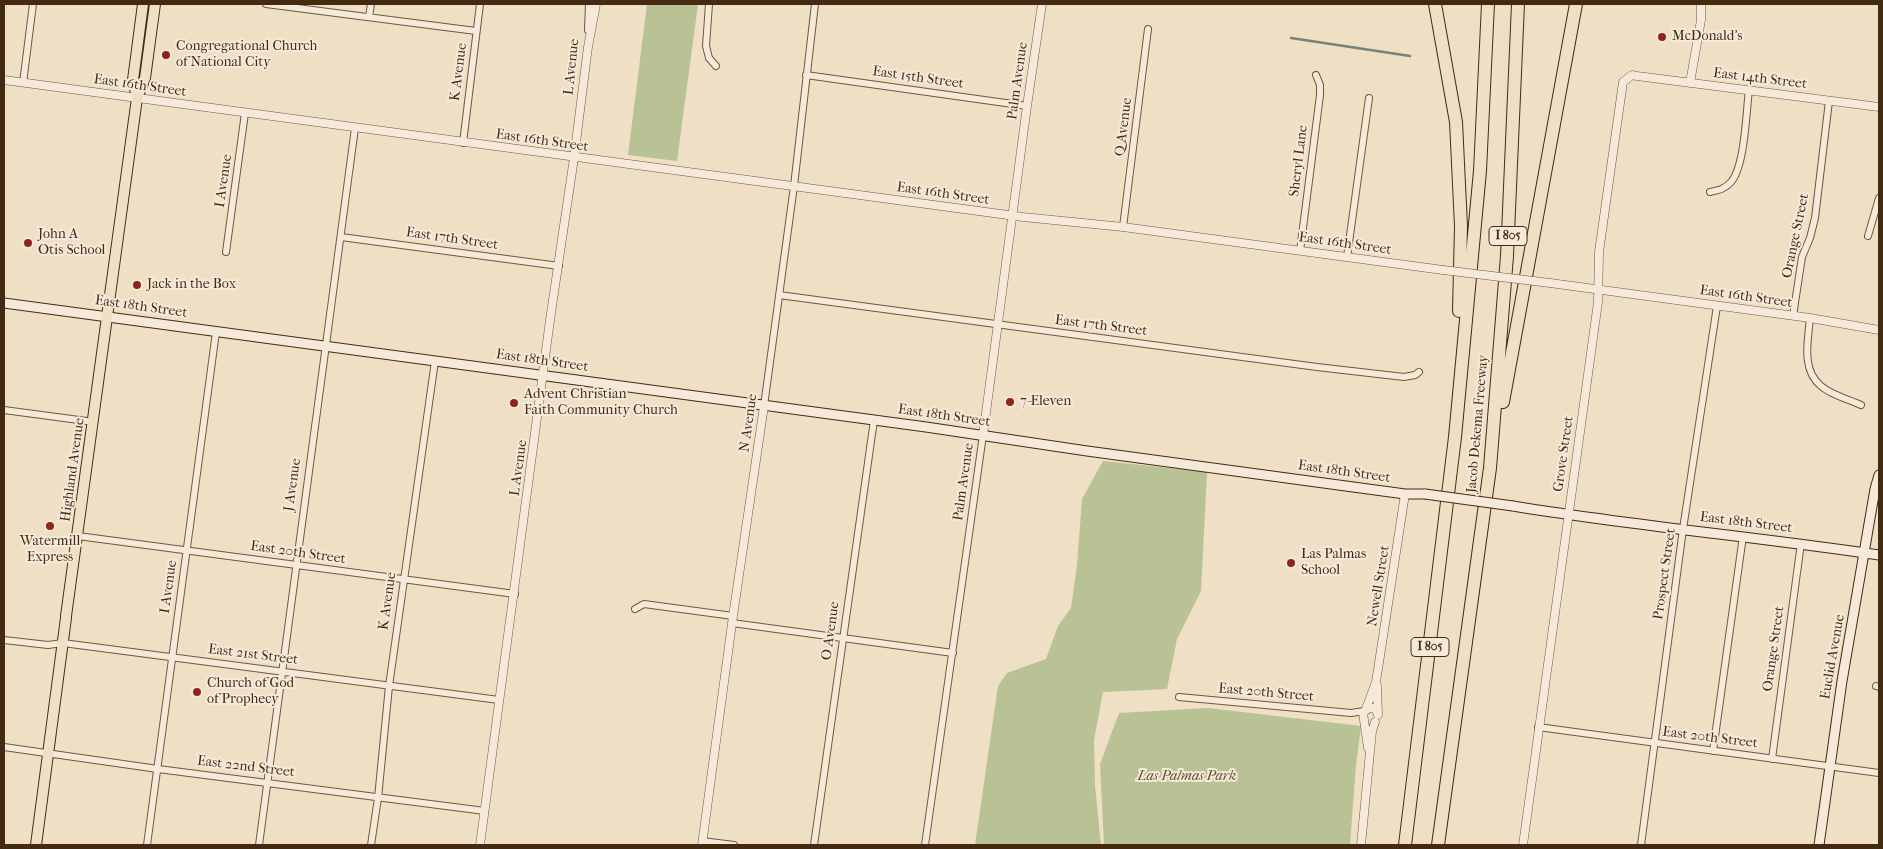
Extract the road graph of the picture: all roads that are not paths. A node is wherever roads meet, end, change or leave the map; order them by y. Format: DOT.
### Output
graph roads {
  1 [pos="33,4"];
  2 [pos="143,4"];
  3 [pos="155,4"];
  4 [pos="266,4"];
  5 [pos="371,4"];
  6 [pos="480,4"];
  7 [pos="589,4"];
  8 [pos="596,4"];
  9 [pos="709,4"];
  10 [pos="815,4"];
  11 [pos="1042,4"];
  12 [pos="1436,4"];
  13 [pos="1488,4"];
  14 [pos="1518,4"];
  15 [pos="1576,4"];
  16 [pos="1701,4"];
  17 [pos="369,17"];
  18 [pos="1148,29"];
  19 [pos="476,31"];
  20 [pos="588,47"];
  21 [pos="716,66"];
  22 [pos="806,75"];
  23 [pos="1316,75"];
  24 [pos="1637,76"];
  25 [pos="4,80"];
  26 [pos="23,83"];
  27 [pos="1690,83"];
  28 [pos="1749,90"];
  29 [pos="137,98"];
  30 [pos="1369,98"];
  31 [pos="1829,101"];
  32 [pos="1027,106"];
  33 [pos="1879,107"];
  34 [pos="245,113"];
  35 [pos="355,128"];
  36 [pos="463,143"];
  37 [pos="574,158"];
  38 [pos="794,186"];
  39 [pos="1710,192"];
  40 [pos="1879,198"];
  41 [pos="1013,216"];
  42 [pos="1123,228"];
  43 [pos="1868,236"];
  44 [pos="341,237"];
  45 [pos="1300,251"];
  46 [pos="226,252"];
  47 [pos="1347,257"];
  48 [pos="559,266"];
  49 [pos="1599,290"];
  50 [pos="779,295"];
  51 [pos="4,303"];
  52 [pos="1717,306"];
  53 [pos="107,316"];
  54 [pos="1793,316"];
  55 [pos="1810,318"];
  56 [pos="998,325"];
  57 [pos="1879,330"];
  58 [pos="216,332"];
  59 [pos="325,346"];
  60 [pos="435,361"];
  61 [pos="1419,372"];
  62 [pos="544,375"];
  63 [pos="1861,405"];
  64 [pos="764,406"];
  65 [pos="4,410"];
  66 [pos="874,420"];
  67 [pos="94,422"];
  68 [pos="983,435"];
  69 [pos="1454,448"];
  70 [pos="1490,468"];
  71 [pos="1879,475"];
  72 [pos="1405,494"];
  73 [pos="1568,515"];
  74 [pos="1683,529"];
  75 [pos="78,536"];
  76 [pos="1743,536"];
  77 [pos="1801,543"];
  78 [pos="186,550"];
  79 [pos="1865,553"];
  80 [pos="1879,555"];
  81 [pos="295,565"];
  82 [pos="403,579"];
  83 [pos="515,594"];
  84 [pos="635,609"];
  85 [pos="733,619"];
  86 [pos="843,638"];
  87 [pos="4,640"];
  88 [pos="63,643"];
  89 [pos="953,653"];
  90 [pos="171,657"];
  91 [pos="281,671"];
  92 [pos="1376,682"];
  93 [pos="389,686"];
  94 [pos="1178,698"];
  95 [pos="499,700"];
  96 [pos="1365,710"];
  97 [pos="1377,712"];
  98 [pos="1350,713"];
  99 [pos="1365,721"];
  100 [pos="1375,722"];
  101 [pos="1538,727"];
  102 [pos="1654,744"];
  103 [pos="4,747"];
  104 [pos="1713,751"];
  105 [pos="1369,752"];
  106 [pos="48,753"];
  107 [pos="1772,759"];
  108 [pos="1830,766"];
  109 [pos="158,769"];
  110 [pos="1879,772"];
  111 [pos="268,782"];
  112 [pos="378,798"];
  113 [pos="485,811"];
  114 [pos="702,843"];
  115 [pos="36,845"];
  116 [pos="147,845"];
  117 [pos="259,845"];
  118 [pos="370,845"];
  119 [pos="480,845"];
  120 [pos="734,845"];
  121 [pos="814,845"];
  122 [pos="925,845"];
  123 [pos="1362,845"];
  124 [pos="1406,845"];
  125 [pos="1438,845"];
  126 [pos="1523,845"];
  127 [pos="1641,845"];
  128 [pos="1819,845"];
  1 -- 26 [label="street"];
  2 -- 29 [label="main road, Highland Avenue"];
  3 -- 29 [label="main road, Highland Avenue"];
  4 -- 17 [label="street"];
  5 -- 17 [label="street"];
  6 -- 19 [label="street, K Avenue"];
  7 -- 20 [label="street, L Avenue"];
  8 -- 20 [label="street"];
  9 -- 21 [label="street"];
  10 -- 22 [label="street, N Avenue"];
  11 -- 32 [label="street, Palm Avenue"];
  12 -- 69 [label="highway"];
  13 -- 69 [label="highway, Jacob Dekema Freeway / I 805"];
  14 -- 70 [label="highway, Jacob Dekema Freeway / I 805"];
  15 -- 70 [label="highway"];
  16 -- 27 [label="street"];
  17 -- 19 [label="street"];
  18 -- 42 [label="street, Q Avenue"];
  19 -- 36 [label="street, K Avenue"];
  20 -- 37 [label="street, L Avenue"];
  22 -- 32 [label="street, East 15th Street"];
  22 -- 38 [label="street, N Avenue"];
  23 -- 45 [label="street, Sheryl Lane"];
  24 -- 27 [label="street, East 14th Street"];
  24 -- 49 [label="street, Grove Street"];
  25 -- 26 [label="street, East 16th Street"];
  26 -- 29 [label="street, East 16th Street"];
  27 -- 28 [label="street, East 14th Street"];
  28 -- 31 [label="street, East 14th Street"];
  28 -- 39 [label="street"];
  29 -- 34 [label="street, East 16th Street"];
  29 -- 53 [label="main road, Highland Avenue"];
  30 -- 47 [label="street"];
  31 -- 33 [label="street, East 14th Street"];
  31 -- 54 [label="street, Orange Street"];
  32 -- 41 [label="street, Palm Avenue"];
  34 -- 35 [label="street, East 16th Street"];
  34 -- 46 [label="street, I Avenue"];
  35 -- 36 [label="street, East 16th Street"];
  35 -- 44 [label="street, J Avenue"];
  36 -- 37 [label="street, East 16th Street"];
  37 -- 38 [label="street, East 16th Street"];
  37 -- 48 [label="street, L Avenue"];
  38 -- 41 [label="street, East 16th Street"];
  38 -- 50 [label="street, N Avenue"];
  40 -- 43 [label="street"];
  41 -- 42 [label="street, East 16th Street"];
  41 -- 56 [label="street, Palm Avenue"];
  42 -- 45 [label="street, East 16th Street"];
  44 -- 48 [label="street, East 17th Street"];
  44 -- 59 [label="street, J Avenue"];
  45 -- 47 [label="street, East 16th Street"];
  47 -- 49 [label="street, East 16th Street, bridge"];
  48 -- 62 [label="street, L Avenue"];
  49 -- 52 [label="street, East 16th Street"];
  49 -- 73 [label="street, Grove Street"];
  50 -- 56 [label="street, East 17th Street"];
  50 -- 64 [label="street, N Avenue"];
  51 -- 53 [label="main road, East 18th Street"];
  52 -- 54 [label="street, East 16th Street"];
  52 -- 74 [label="street, Prospect Street"];
  53 -- 58 [label="main road, East 18th Street"];
  53 -- 67 [label="main road, Highland Avenue"];
  54 -- 55 [label="street, East 16th Street"];
  55 -- 57 [label="street, East 16th Street"];
  55 -- 63 [label="street"];
  56 -- 61 [label="street, East 17th Street"];
  56 -- 68 [label="street, Palm Avenue"];
  58 -- 59 [label="main road, East 18th Street"];
  58 -- 78 [label="street, I Avenue"];
  59 -- 60 [label="main road, East 18th Street"];
  59 -- 81 [label="street, J Avenue"];
  60 -- 62 [label="main road, East 18th Street"];
  60 -- 82 [label="street, K Avenue"];
  62 -- 64 [label="main road, East 18th Street"];
  62 -- 83 [label="street, L Avenue"];
  64 -- 66 [label="main road, East 18th Street"];
  64 -- 85 [label="street, N Avenue"];
  65 -- 67 [label="street"];
  66 -- 68 [label="main road, East 18th Street"];
  66 -- 86 [label="street, O Avenue"];
  67 -- 75 [label="main road, Highland Avenue"];
  68 -- 72 [label="main road, East 18th Street"];
  68 -- 89 [label="street, Palm Avenue"];
  69 -- 124 [label="highway, Jacob Dekema Freeway / I 805"];
  70 -- 125 [label="highway, Jacob Dekema Freeway / I 805"];
  71 -- 79 [label="main road, Euclid Avenue"];
  72 -- 73 [label="main road, East 18th Street, bridge"];
  72 -- 92 [label="street, Newell Street"];
  73 -- 74 [label="main road, East 18th Street"];
  73 -- 101 [label="street, Grove Street"];
  74 -- 76 [label="main road, East 18th Street"];
  74 -- 102 [label="street, Prospect Street"];
  75 -- 78 [label="street, East 20th Street"];
  75 -- 88 [label="main road, Highland Avenue"];
  76 -- 77 [label="main road, East 18th Street"];
  76 -- 104 [label="street"];
  77 -- 79 [label="main road, East 18th Street"];
  77 -- 107 [label="street, Orange Street"];
  78 -- 81 [label="street, East 20th Street"];
  78 -- 90 [label="street, I Avenue"];
  79 -- 80 [label="main road, East 18th Street"];
  79 -- 108 [label="main road, Euclid Avenue"];
  81 -- 82 [label="street, East 20th Street"];
  81 -- 91 [label="street, J Avenue"];
  82 -- 83 [label="street, East 20th Street"];
  82 -- 93 [label="street, K Avenue"];
  83 -- 95 [label="street, L Avenue"];
  84 -- 85 [label="street"];
  85 -- 86 [label="street"];
  85 -- 114 [label="street, N Avenue"];
  86 -- 89 [label="street"];
  86 -- 121 [label="street, O Avenue"];
  87 -- 88 [label="street, East 21st Street"];
  88 -- 90 [label="street, East 21st Street"];
  88 -- 106 [label="main road, Highland Avenue"];
  89 -- 122 [label="street, Palm Avenue"];
  90 -- 91 [label="street, East 21st Street"];
  90 -- 109 [label="street, I Avenue"];
  91 -- 93 [label="street, East 21st Street"];
  91 -- 111 [label="street, J Avenue"];
  92 -- 96 [label="street, Newell Street"];
  92 -- 97 [label="street, Newell Street"];
  93 -- 95 [label="street, East 21st Street"];
  93 -- 112 [label="street, K Avenue"];
  94 -- 98 [label="street, East 20th Street"];
  95 -- 113 [label="street, L Avenue"];
  96 -- 97 [label="street"];
  96 -- 98 [label="street, East 20th Street"];
  96 -- 99 [label="street, Newell Street"];
  97 -- 100 [label="street, Newell Street"];
  98 -- 99 [label="street, East 20th Street"];
  99 -- 100 [label="street"];
  99 -- 105 [label="street, Newell Street"];
  100 -- 105 [label="street, Newell Street"];
  101 -- 102 [label="street, East 20th Street"];
  101 -- 126 [label="street, Grove Street"];
  102 -- 104 [label="street, East 20th Street"];
  102 -- 127 [label="street, Prospect Street"];
  103 -- 106 [label="street, East 22nd Street"];
  104 -- 107 [label="street, East 20th Street"];
  105 -- 123 [label="street, Newell Street"];
  106 -- 109 [label="street, East 22nd Street"];
  106 -- 115 [label="main road, Highland Avenue"];
  107 -- 108 [label="street, East 20th Street"];
  108 -- 110 [label="street, East 20th Street"];
  108 -- 128 [label="main road, Euclid Avenue"];
  109 -- 111 [label="street, East 22nd Street"];
  109 -- 116 [label="street, I Avenue"];
  111 -- 112 [label="street, East 22nd Street"];
  111 -- 117 [label="street, J Avenue"];
  112 -- 113 [label="street, East 22nd Street"];
  112 -- 118 [label="street, K Avenue"];
  113 -- 119 [label="street, L Avenue"];
  114 -- 120 [label="street"];
}
